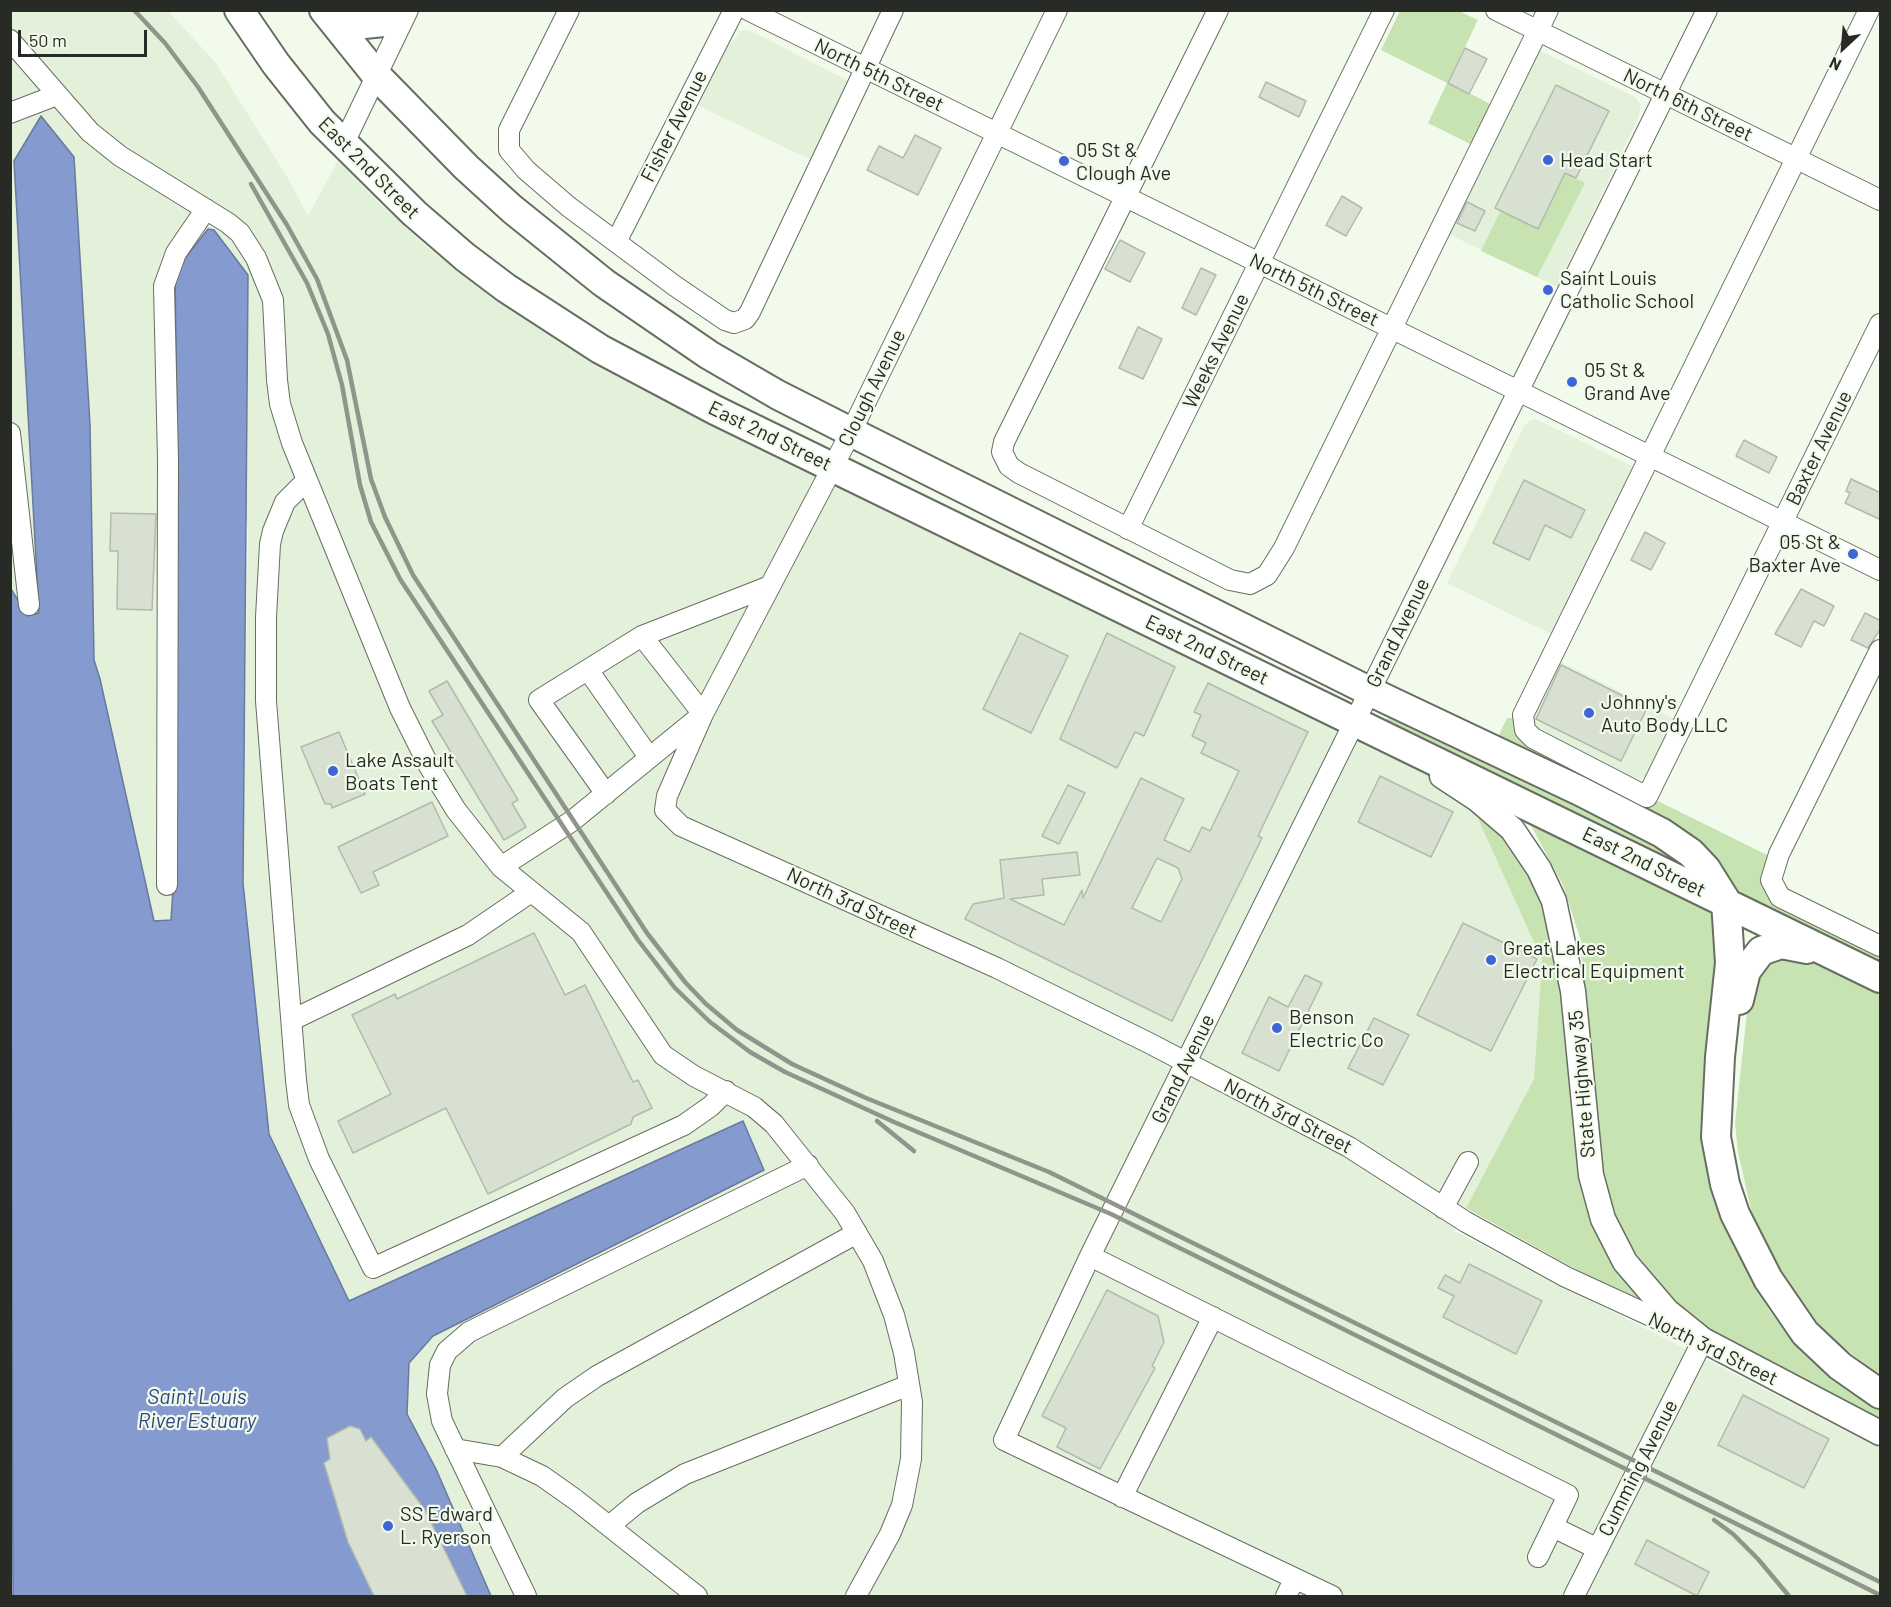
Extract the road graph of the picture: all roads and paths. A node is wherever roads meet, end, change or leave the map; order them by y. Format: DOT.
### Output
graph roads {
  1 [pos="239,10"];
  2 [pos="324,10"];
  3 [pos="334,10"];
  4 [pos="402,10"];
  5 [pos="408,10"];
  6 [pos="569,10"];
  7 [pos="734,10"];
  8 [pos="748,10"];
  9 [pos="893,10"];
  10 [pos="1057,10"];
  11 [pos="1218,10"];
  12 [pos="1384,10"];
  13 [pos="1496,10"];
  14 [pos="1548,10"];
  15 [pos="1707,10"];
  16 [pos="1869,10"];
  17 [pos="1538,31"];
  18 [pos="10,40"];
  19 [pos="865,68"];
  20 [pos="377,76"];
  21 [pos="1665,93"];
  22 [pos="57,95"];
  23 [pos="10,113"];
  24 [pos="996,133"];
  25 [pos="343,145"];
  26 [pos="1796,158"];
  27 [pos="1126,197"];
  28 [pos="1881,200"];
  29 [pos="206,209"];
  30 [pos="616,242"];
  31 [pos="1259,263"];
  32 [pos="1881,324"];
  33 [pos="1391,328"];
  34 [pos="1518,391"];
  35 [pos="851,432"];
  36 [pos="10,433"];
  37 [pos="1650,456"];
  38 [pos="833,466"];
  39 [pos="306,481"];
  40 [pos="1782,522"];
  41 [pos="1128,529"];
  42 [pos="1881,570"];
  43 [pos="770,586"];
  44 [pos="29,604"];
  45 [pos="642,636"];
  46 [pos="1881,650"];
  47 [pos="588,670"];
  48 [pos="1369,691"];
  49 [pos="702,714"];
  50 [pos="1363,726"];
  51 [pos="650,757"];
  52 [pos="606,794"];
  53 [pos="681,826"];
  54 [pos="501,867"];
  55 [pos="167,885"];
  56 [pos="531,892"];
  57 [pos="1726,901"];
  58 [pos="1881,946"];
  59 [pos="1881,978"];
  60 [pos="1881,984"];
  61 [pos="292,1020"];
  62 [pos="1185,1063"];
  63 [pos="726,1091"];
  64 [pos="1468,1162"];
  65 [pos="808,1165"];
  66 [pos="1725,1184"];
  67 [pos="1443,1208"];
  68 [pos="857,1233"];
  69 [pos="1090,1256"];
  70 [pos="1213,1317"];
  71 [pos="1703,1340"];
  72 [pos="909,1384"];
  73 [pos="1881,1394"];
  74 [pos="1881,1433"];
  75 [pos="455,1449"];
  76 [pos="502,1457"];
  77 [pos="1122,1497"];
  78 [pos="609,1526"];
  79 [pos="1553,1527"];
  80 [pos="1598,1549"];
  81 [pos="1538,1557"];
  82 [pos="1290,1588"];
  83 [pos="526,1596"];
  84 [pos="697,1596"];
  85 [pos="856,1596"];
  86 [pos="1332,1596"];
  87 [pos="1574,1596"];
  1 -- 25 [label="highway, East 2nd Street"];
  2 -- 20 [label="highway, East 2nd Street"];
  3 -- 4 [label="highway"];
  5 -- 20 [label="street"];
  6 -- 30 [label="street"];
  7 -- 30 [label="street, Fisher Avenue"];
  8 -- 19 [label="street, North 5th Street"];
  9 -- 19 [label="street"];
  10 -- 24 [label="street, Clough Avenue"];
  11 -- 27 [label="street"];
  12 -- 31 [label="street, Weeks Avenue"];
  13 -- 17 [label="street, North 6th Street"];
  14 -- 17 [label="street"];
  15 -- 21 [label="street, Grand Avenue"];
  16 -- 26 [label="street"];
  17 -- 21 [label="street, North 6th Street"];
  17 -- 33 [label="street"];
  18 -- 22 [label="street"];
  19 -- 24 [label="street, North 5th Street"];
  19 -- 30 [label="street"];
  20 -- 25 [label="street"];
  20 -- 35 [label="highway, East 2nd Street"];
  21 -- 26 [label="street, North 6th Street"];
  21 -- 34 [label="street, Grand Avenue"];
  22 -- 23 [label="street"];
  22 -- 29 [label="street"];
  24 -- 27 [label="street, North 5th Street"];
  24 -- 35 [label="street, Clough Avenue"];
  25 -- 38 [label="highway, East 2nd Street"];
  26 -- 28 [label="street, North 6th Street"];
  26 -- 37 [label="street"];
  27 -- 31 [label="street, North 5th Street"];
  27 -- 41 [label="street"];
  29 -- 39 [label="street"];
  29 -- 55 [label="street"];
  31 -- 33 [label="street, North 5th Street"];
  31 -- 41 [label="street, Weeks Avenue"];
  32 -- 40 [label="street, Baxter Avenue"];
  33 -- 34 [label="street, North 5th Street"];
  33 -- 41 [label="street"];
  34 -- 37 [label="street, North 5th Street"];
  34 -- 48 [label="street, Grand Avenue"];
  35 -- 38 [label="street, Clough Avenue"];
  35 -- 48 [label="highway, East 2nd Street"];
  36 -- 44 [label="street"];
  37 -- 40 [label="street, North 5th Street"];
  37 -- 40 [label="street, Baxter Avenue"];
  38 -- 43 [label="street, Clough Avenue"];
  38 -- 50 [label="highway, East 2nd Street"];
  39 -- 54 [label="street"];
  39 -- 61 [label="street"];
  40 -- 42 [label="street, North 5th Street"];
  43 -- 45 [label="street"];
  43 -- 49 [label="street, Clough Avenue"];
  45 -- 47 [label="street"];
  45 -- 49 [label="street"];
  46 -- 58 [label="street"];
  47 -- 51 [label="street"];
  47 -- 52 [label="street"];
  48 -- 50 [label="street, Grand Avenue"];
  48 -- 57 [label="highway, East 2nd Street"];
  49 -- 51 [label="street"];
  49 -- 53 [label="street, Clough Avenue"];
  50 -- 57 [label="highway, East 2nd Street"];
  50 -- 62 [label="street, Grand Avenue"];
  50 -- 71 [label="main road, State Highway 35"];
  51 -- 52 [label="street"];
  52 -- 54 [label="street"];
  53 -- 62 [label="street, North 3rd Street"];
  54 -- 56 [label="street"];
  56 -- 61 [label="street"];
  56 -- 63 [label="street"];
  57 -- 59 [label="highway"];
  57 -- 66 [label="highway"];
  60 -- 66 [label="highway"];
  61 -- 63 [label="street"];
  62 -- 67 [label="street, North 3rd Street"];
  62 -- 69 [label="street, Grand Avenue"];
  63 -- 65 [label="street"];
  64 -- 67 [label="street"];
  65 -- 68 [label="street"];
  65 -- 75 [label="street"];
  66 -- 73 [label="highway"];
  67 -- 71 [label="street, North 3rd Street"];
  68 -- 72 [label="street"];
  68 -- 76 [label="street"];
  69 -- 70 [label="street"];
  69 -- 77 [label="street, Grand Avenue"];
  70 -- 77 [label="street"];
  70 -- 79 [label="street"];
  71 -- 74 [label="main road, North 3rd Street"];
  71 -- 80 [label="street, Cumming Avenue"];
  72 -- 78 [label="street"];
  72 -- 85 [label="street"];
  75 -- 76 [label="street"];
  75 -- 83 [label="street"];
  76 -- 78 [label="street"];
  77 -- 82 [label="street"];
  78 -- 84 [label="street"];
  79 -- 80 [label="street"];
  79 -- 81 [label="street"];
  80 -- 87 [label="street, Cumming Avenue"];
  82 -- 86 [label="street"];
}
